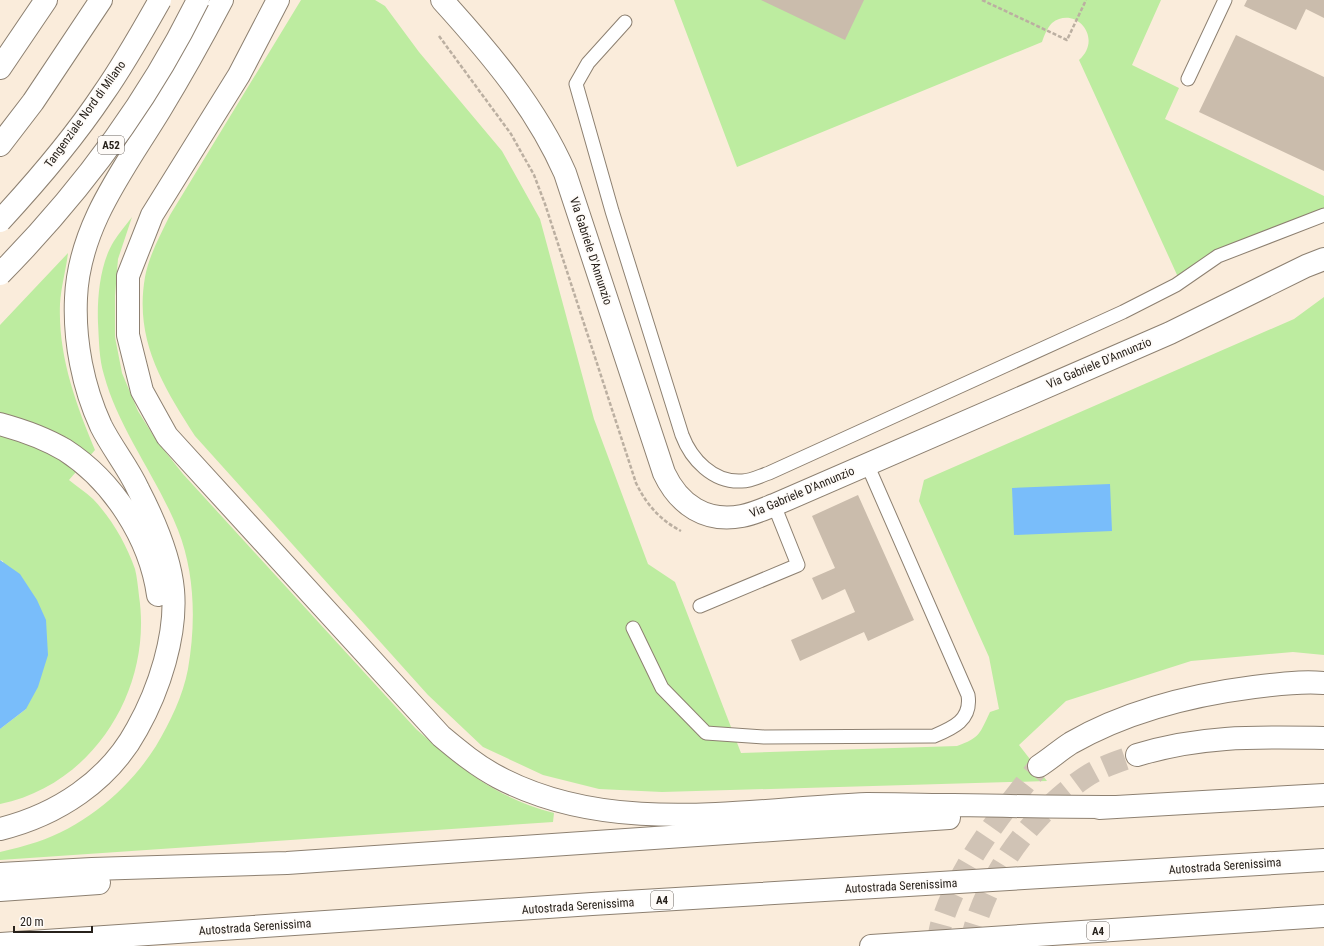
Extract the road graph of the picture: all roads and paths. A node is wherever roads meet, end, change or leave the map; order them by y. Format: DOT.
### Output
graph roads {
  1 [pos="46,0"];
  2 [pos="101,0"];
  3 [pos="160,0"];
  4 [pos="198,0"];
  5 [pos="222,0"];
  6 [pos="278,0"];
  7 [pos="442,0"];
  8 [pos="982,0"];
  9 [pos="1086,0"];
  10 [pos="1225,0"];
  11 [pos="625,22"];
  12 [pos="438,35"];
  13 [pos="4,63"];
  14 [pos="1188,80"];
  15 [pos="0,145"];
  16 [pos="1324,215"];
  17 [pos="0,221"];
  18 [pos="1324,259"];
  19 [pos="0,274"];
  20 [pos="0,424"];
  21 [pos="867,464"];
  22 [pos="774,505"];
  23 [pos="686,533"];
  24 [pos="700,606"];
  25 [pos="633,628"];
  26 [pos="163,667"];
  27 [pos="1324,684"];
  28 [pos="1324,738"];
  29 [pos="1138,756"];
  30 [pos="1039,766"];
  31 [pos="1324,795"];
  32 [pos="1113,808"];
  33 [pos="0,829"];
  34 [pos="1324,860"];
  35 [pos="287,863"];
  36 [pos="0,874"];
  37 [pos="0,890"];
  38 [pos="1324,916"];
  39 [pos="0,944"];
  40 [pos="871,946"];
  1 -- 13 [label="main road"];
  2 -- 15 [label="main road"];
  3 -- 17 [label="main road, Tangenziale Nord di Milano, bridge"];
  4 -- 19 [label="main road, A52, bridge"];
  5 -- 26 [label="main road"];
  6 -- 32 [label="main road"];
  7 -- 22 [label="main road, Via Gabriele D'Annunzio"];
  8 -- 9 [label="path"];
  10 -- 14 [label="lane"];
  11 -- 16 [label="lane"];
  12 -- 23 [label="path"];
  18 -- 21 [label="main road, Via Gabriele D'Annunzio"];
  20 -- 26 [label="main road"];
  21 -- 22 [label="main road, Via Gabriele D'Annunzio"];
  21 -- 25 [label="lane"];
  22 -- 24 [label="lane"];
  26 -- 33 [label="main road"];
  27 -- 30 [label="main road"];
  28 -- 29 [label="main road"];
  31 -- 32 [label="main road"];
  32 -- 35 [label="main road"];
  34 -- 39 [label="main road, Autostrada Serenissima / A4"];
  35 -- 36 [label="main road"];
  35 -- 37 [label="main road"];
  38 -- 40 [label="main road, A4"];
}
